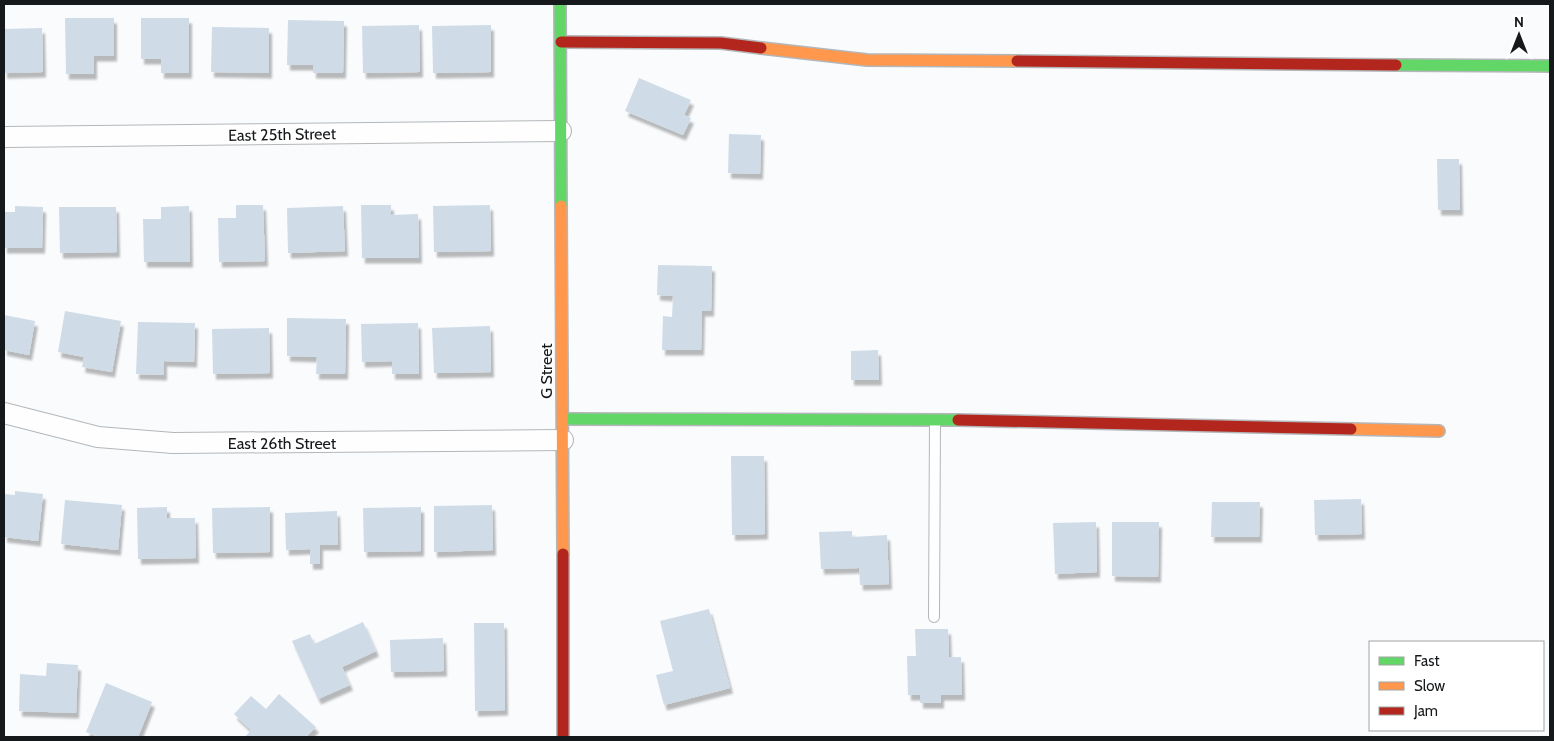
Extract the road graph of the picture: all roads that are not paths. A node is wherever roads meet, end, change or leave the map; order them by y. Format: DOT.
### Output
graph roads {
  1 [pos="560,4"];
  2 [pos="560,42"];
  3 [pos="1550,66"];
  4 [pos="561,131"];
  5 [pos="4,136"];
  6 [pos="4,414"];
  7 [pos="563,419"];
  8 [pos="935,420"];
  9 [pos="1439,431"];
  10 [pos="563,440"];
  11 [pos="934,617"];
  12 [pos="562,737"];
  1 -- 2 [label="street, G Street"];
  2 -- 3 [label="street"];
  2 -- 4 [label="street, G Street"];
  4 -- 5 [label="street, East 25th Street"];
  4 -- 7 [label="street, G Street"];
  6 -- 10 [label="street, East 26th Street"];
  7 -- 8 [label="street"];
  7 -- 10 [label="street, G Street"];
  8 -- 9 [label="street"];
  8 -- 11 [label="lane"];
  10 -- 12 [label="street, G Street"];
}
